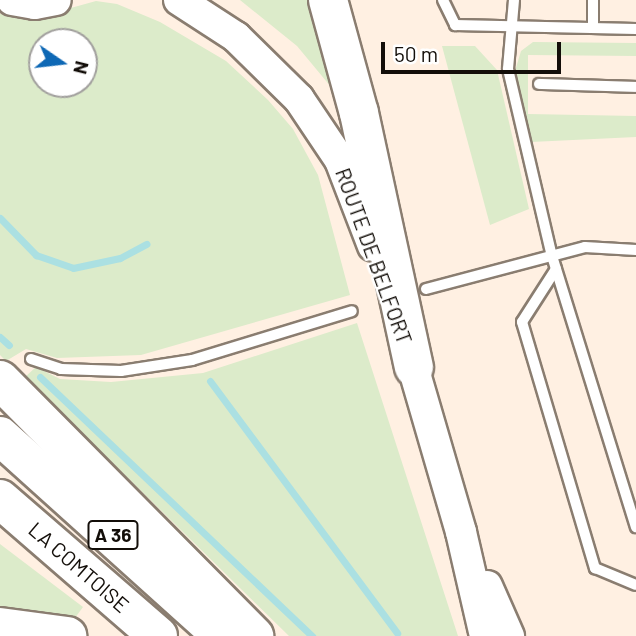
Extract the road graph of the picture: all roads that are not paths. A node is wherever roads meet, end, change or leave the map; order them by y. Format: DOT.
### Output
graph roads {
  1 [pos="12,0"];
  2 [pos="56,0"];
  3 [pos="179,0"];
  4 [pos="328,0"];
  5 [pos="443,0"];
  6 [pos="514,0"];
  7 [pos="593,0"];
  8 [pos="514,26"];
  9 [pos="593,28"];
  10 [pos="636,29"];
  11 [pos="539,85"];
  12 [pos="636,87"];
  13 [pos="636,250"];
  14 [pos="552,256"];
  15 [pos="556,269"];
  16 [pos="426,289"];
  17 [pos="352,311"];
  18 [pos="31,359"];
  19 [pos="414,367"];
  20 [pos="0,380"];
  21 [pos="0,436"];
  22 [pos="0,499"];
  23 [pos="636,527"];
  24 [pos="461,532"];
  25 [pos="636,585"];
  26 [pos="0,627"];
  27 [pos="67,636"];
  28 [pos="158,636"];
  29 [pos="223,636"];
  30 [pos="254,636"];
  31 [pos="485,636"];
  32 [pos="509,636"];
  1 -- 2 [label="main road"];
  3 -- 19 [label="main road, ROUTE DE BELFORT"];
  4 -- 19 [label="highway"];
  5 -- 8 [label="lane"];
  6 -- 8 [label="lane"];
  7 -- 9 [label="lane"];
  8 -- 9 [label="lane"];
  8 -- 14 [label="lane"];
  9 -- 10 [label="lane"];
  11 -- 12 [label="lane"];
  13 -- 14 [label="lane"];
  14 -- 15 [label="lane"];
  14 -- 16 [label="lane"];
  15 -- 23 [label="lane"];
  15 -- 25 [label="lane"];
  17 -- 18 [label="lane"];
  19 -- 24 [label="main road, ROUTE DE BELFORT"];
  20 -- 30 [label="highway"];
  21 -- 29 [label="highway, A 36"];
  22 -- 28 [label="highway, LA COMTOISE / A 36"];
  24 -- 31 [label="main road, ROUTE DE BELFORT"];
  24 -- 32 [label="main road, ROUTE DE BELFORT"];
  26 -- 27 [label="highway"];
}
